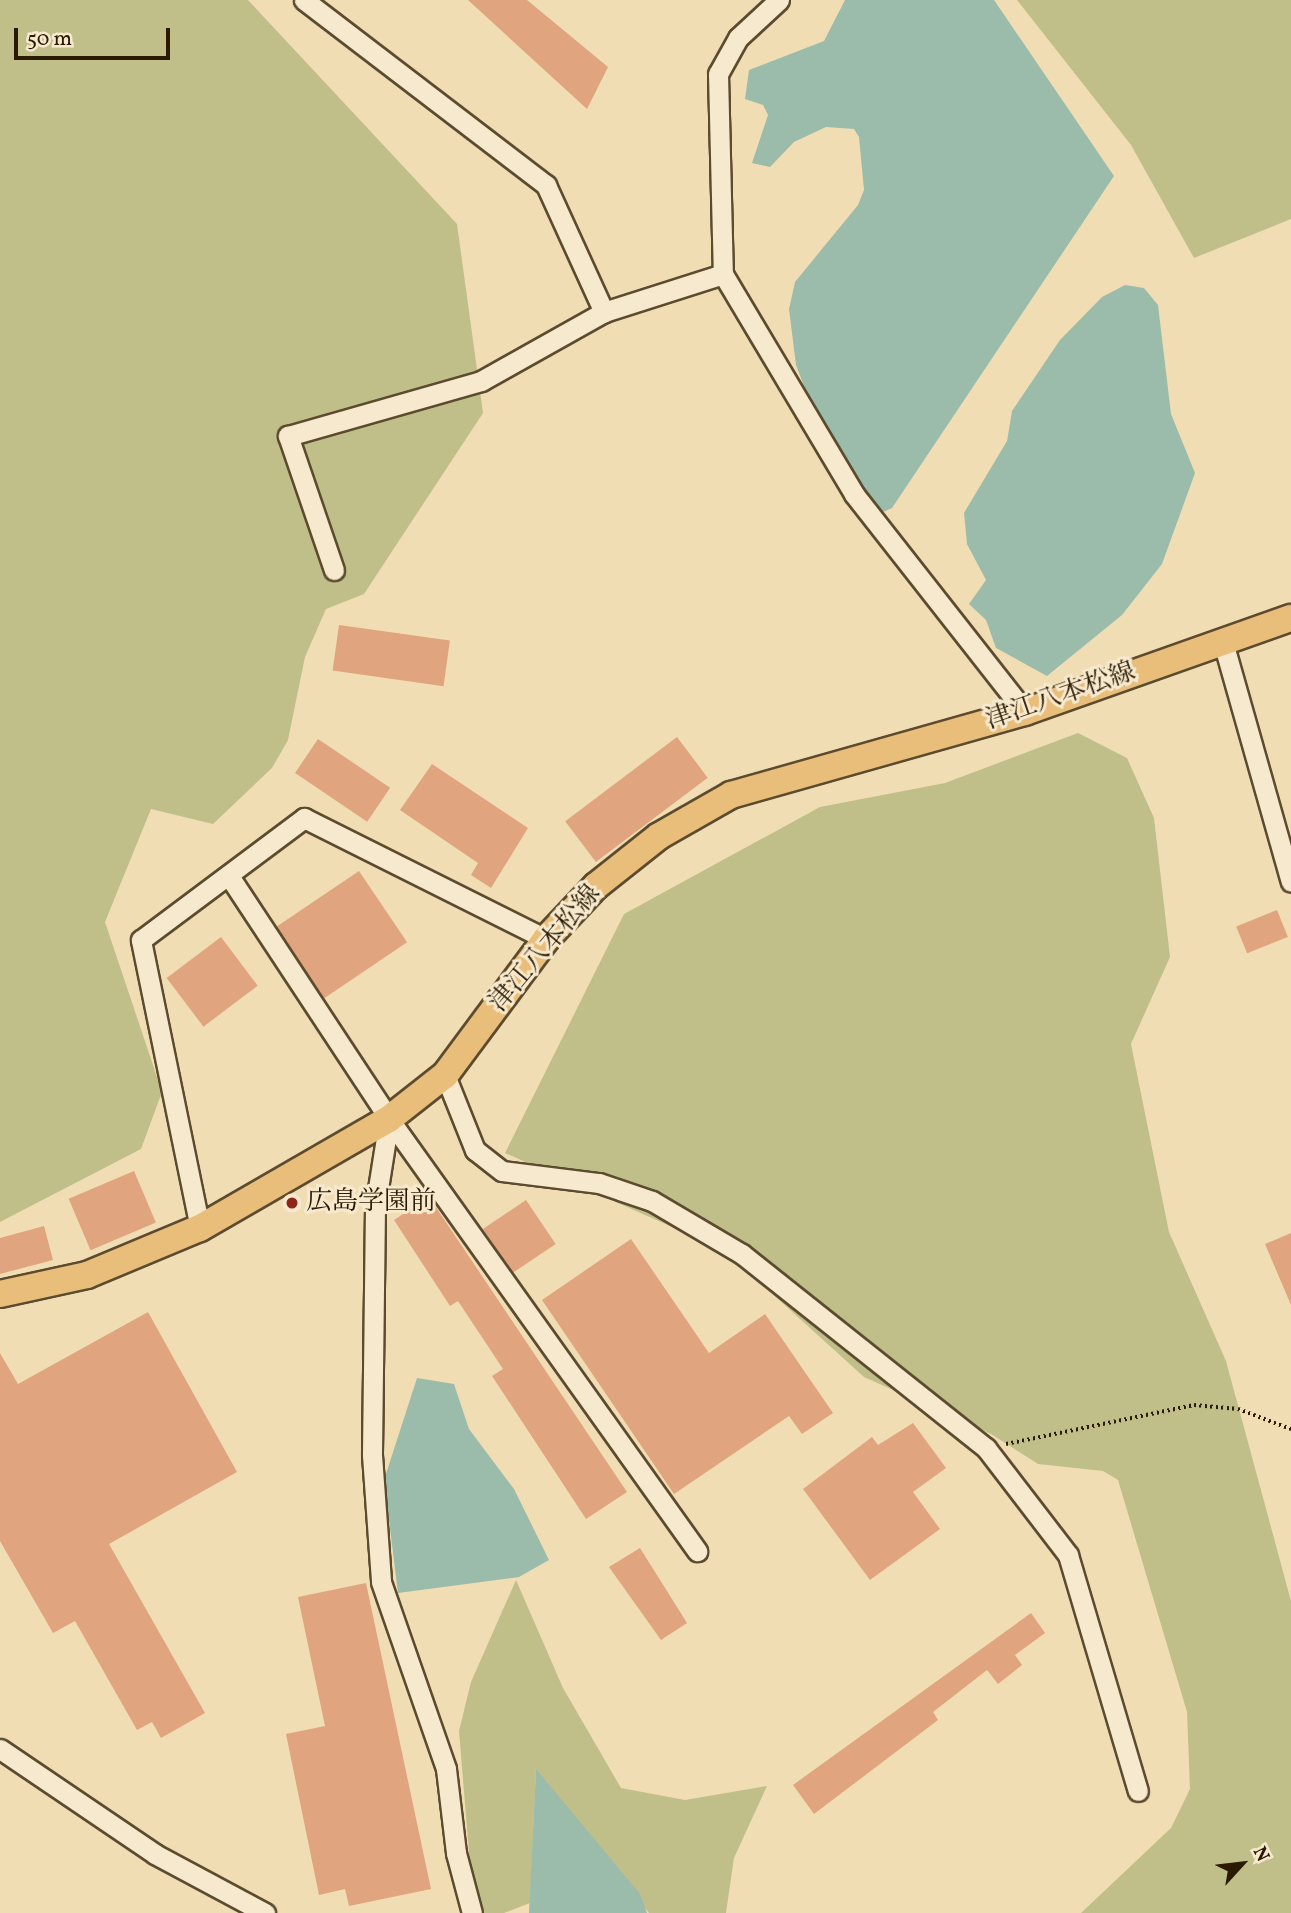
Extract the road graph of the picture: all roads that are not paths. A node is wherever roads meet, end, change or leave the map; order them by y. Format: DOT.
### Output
graph roads {
  1 [pos="304,0"];
  2 [pos="779,0"];
  3 [pos="723,274"];
  4 [pos="604,312"];
  5 [pos="334,570"];
  6 [pos="1291,618"];
  7 [pos="1223,642"];
  8 [pos="1025,712"];
  9 [pos="229,876"];
  10 [pos="1291,882"];
  11 [pos="546,939"];
  12 [pos="445,1075"];
  13 [pos="390,1119"];
  14 [pos="200,1228"];
  15 [pos="0,1294"];
  16 [pos="697,1551"];
  17 [pos="0,1749"];
  18 [pos="1138,1791"];
  19 [pos="265,1913"];
  20 [pos="472,1913"];
  1 -- 4 [label="street"];
  2 -- 3 [label="street"];
  3 -- 4 [label="street"];
  3 -- 8 [label="street"];
  4 -- 5 [label="street"];
  6 -- 7 [label="main road, 津江八本松線"];
  7 -- 8 [label="main road, 津江八本松線"];
  7 -- 10 [label="street"];
  8 -- 11 [label="main road, 津江八本松線"];
  9 -- 11 [label="street"];
  9 -- 13 [label="street"];
  9 -- 14 [label="street"];
  11 -- 12 [label="main road, 津江八本松線"];
  12 -- 13 [label="main road, 津江八本松線"];
  12 -- 18 [label="street"];
  13 -- 14 [label="main road, 津江八本松線"];
  13 -- 16 [label="street"];
  13 -- 20 [label="street"];
  14 -- 15 [label="main road, 津江八本松線"];
  17 -- 19 [label="street"];
}
